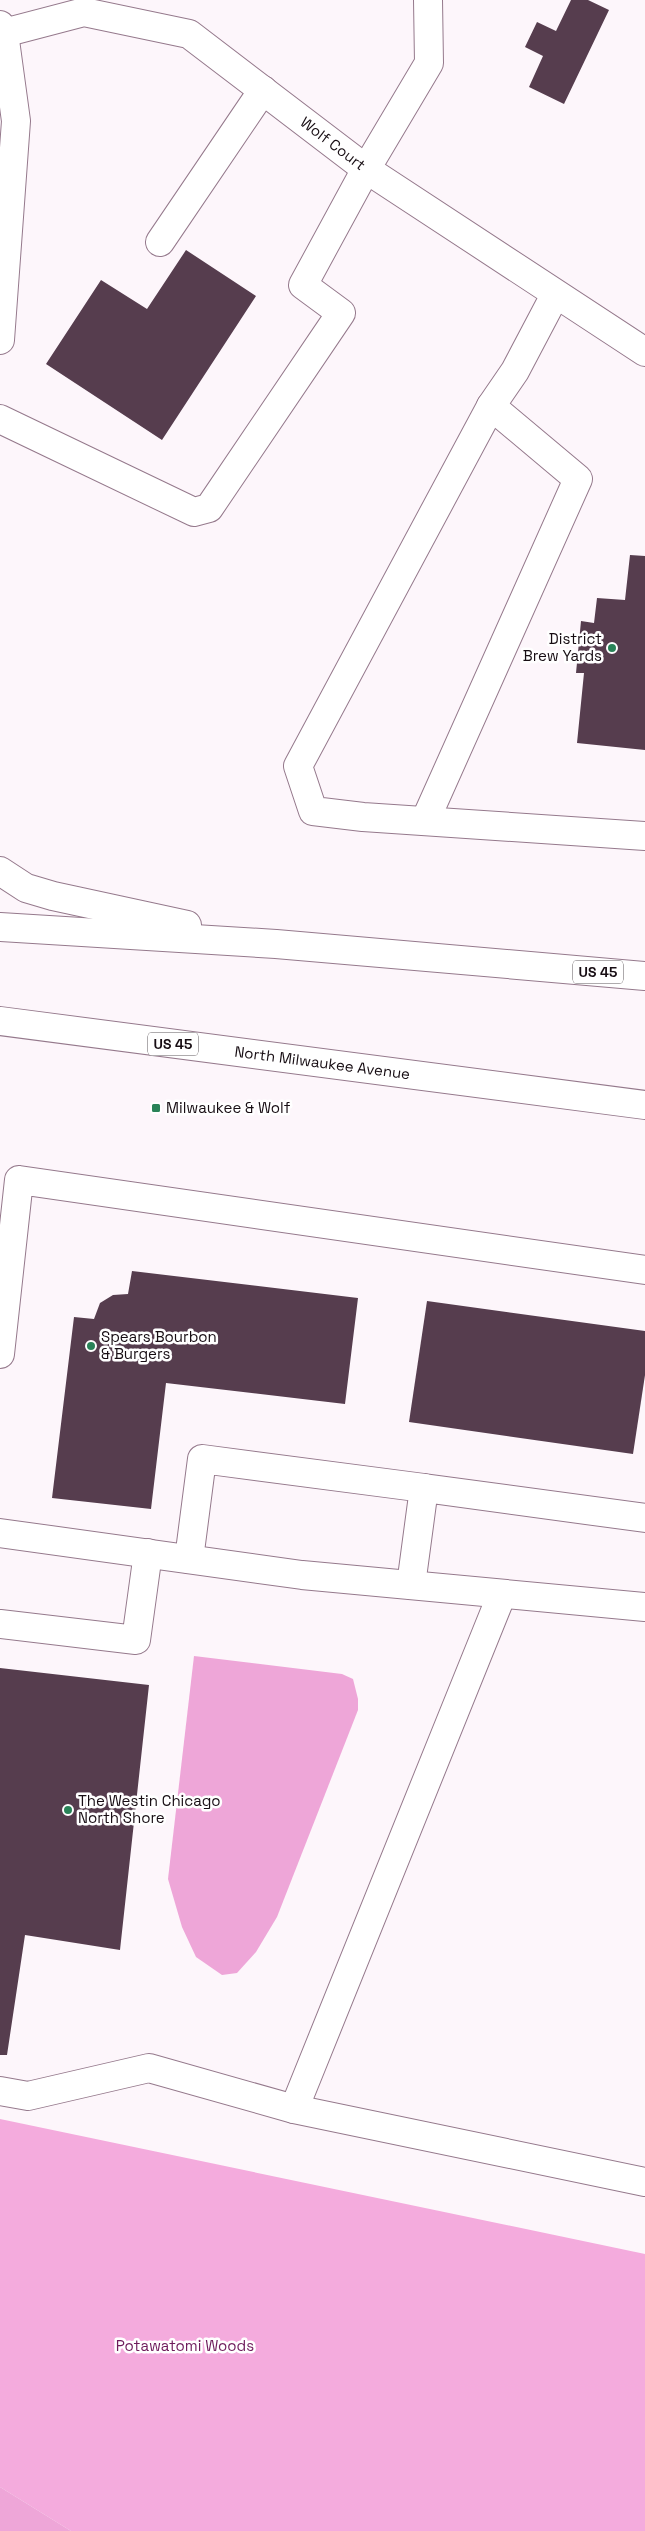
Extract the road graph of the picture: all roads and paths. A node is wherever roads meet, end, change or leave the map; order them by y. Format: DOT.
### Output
graph roads {
  1 [pos="428,0"];
  2 [pos="1,30"];
  3 [pos="263,90"];
  4 [pos="366,169"];
  5 [pos="160,242"];
  6 [pos="555,295"];
  7 [pos="0,340"];
  8 [pos="645,352"];
  9 [pos="491,406"];
  10 [pos="0,419"];
  11 [pos="425,821"];
  12 [pos="645,836"];
  13 [pos="0,871"];
  14 [pos="0,927"];
  15 [pos="276,944"];
  16 [pos="645,976"];
  17 [pos="0,1021"];
  18 [pos="645,1105"];
  19 [pos="645,1270"];
  20 [pos="0,1354"];
  21 [pos="424,1488"];
  22 [pos="645,1518"];
  23 [pos="0,1533"];
  24 [pos="148,1553"];
  25 [pos="188,1559"];
  26 [pos="411,1585"];
  27 [pos="502,1594"];
  28 [pos="645,1607"];
  29 [pos="0,1624"];
  30 [pos="0,2091"];
  31 [pos="294,2109"];
  32 [pos="645,2182"];
  1 -- 4 [label="main road"];
  2 -- 3 [label="main road, Wolf Court"];
  2 -- 7 [label="main road"];
  3 -- 4 [label="main road, Wolf Court"];
  3 -- 5 [label="main road"];
  4 -- 6 [label="main road, Wolf Court"];
  4 -- 10 [label="main road"];
  6 -- 8 [label="main road, Wolf Court"];
  6 -- 9 [label="main road"];
  9 -- 11 [label="main road"];
  9 -- 11 [label="main road"];
  11 -- 12 [label="main road"];
  13 -- 15 [label="main road"];
  14 -- 15 [label="main road, US 45"];
  15 -- 16 [label="main road, US 45"];
  17 -- 18 [label="main road, North Milwaukee Avenue / US 45"];
  19 -- 20 [label="main road"];
  21 -- 22 [label="main road"];
  21 -- 25 [label="main road"];
  21 -- 26 [label="main road"];
  23 -- 24 [label="main road"];
  24 -- 25 [label="main road"];
  24 -- 29 [label="main road"];
  25 -- 26 [label="main road"];
  26 -- 27 [label="main road"];
  27 -- 28 [label="main road"];
  27 -- 31 [label="main road"];
  30 -- 31 [label="main road"];
  31 -- 32 [label="main road"];
}
